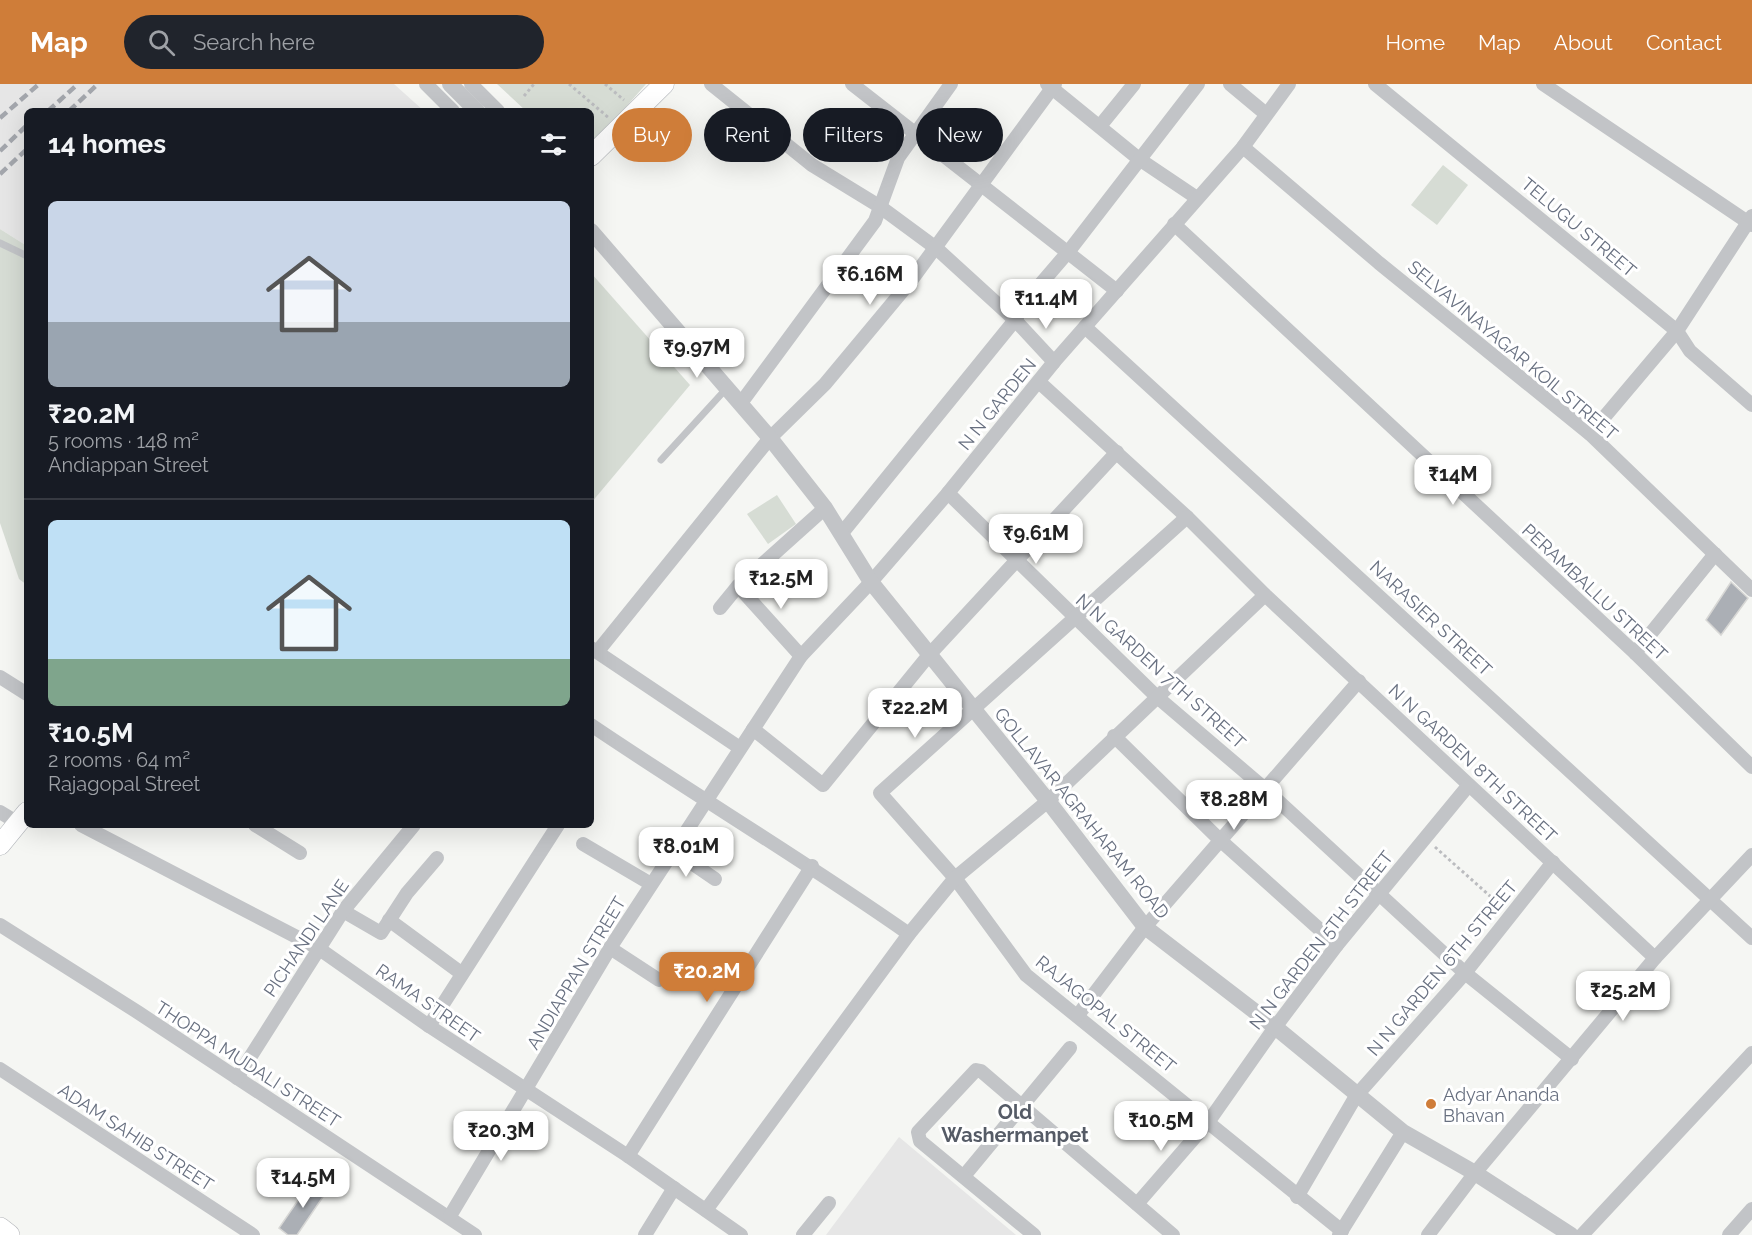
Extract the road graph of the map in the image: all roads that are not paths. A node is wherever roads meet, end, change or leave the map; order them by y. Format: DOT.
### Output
graph roads {
  1 [pos="426,84"];
  2 [pos="450,84"];
  3 [pos="471,84"];
  4 [pos="664,84"];
  5 [pos="711,84"];
  6 [pos="852,84"];
  7 [pos="951,84"];
  8 [pos="1134,84"];
  9 [pos="1198,84"];
  10 [pos="1230,84"];
  11 [pos="1289,84"];
  12 [pos="1375,84"];
  13 [pos="1543,84"];
  14 [pos="1052,85"];
  15 [pos="450,108"];
  16 [pos="474,108"];
  17 [pos="495,108"];
  18 [pos="1266,114"];
  19 [pos="1100,126"];
  20 [pos="915,134"];
  21 [pos="1243,147"];
  22 [pos="594,153"];
  23 [pos="1139,159"];
  24 [pos="980,183"];
  25 [pos="1197,198"];
  26 [pos="879,206"];
  27 [pos="1751,221"];
  28 [pos="1174,224"];
  29 [pos="594,234"];
  30 [pos="0,243"];
  31 [pos="936,248"];
  32 [pos="1069,251"];
  33 [pos="24,255"];
  34 [pos="1117,291"];
  35 [pos="1015,320"];
  36 [pos="1085,327"];
  37 [pos="1677,331"];
  38 [pos="1054,362"];
  39 [pos="1039,382"];
  40 [pos="727,387"];
  41 [pos="741,403"];
  42 [pos="1752,405"];
  43 [pos="1590,434"];
  44 [pos="770,438"];
  45 [pos="1117,452"];
  46 [pos="661,460"];
  47 [pos="948,493"];
  48 [pos="825,508"];
  49 [pos="1187,517"];
  50 [pos="842,533"];
  51 [pos="1715,554"];
  52 [pos="1019,560"];
  53 [pos="871,582"];
  54 [pos="738,586"];
  55 [pos="1752,590"];
  56 [pos="1265,595"];
  57 [pos="720,608"];
  58 [pos="1074,618"];
  59 [pos="594,650"];
  60 [pos="1635,653"];
  61 [pos="929,655"];
  62 [pos="801,656"];
  63 [pos="0,677"];
  64 [pos="1359,681"];
  65 [pos="24,692"];
  66 [pos="1156,696"];
  67 [pos="972,709"];
  68 [pos="594,728"];
  69 [pos="753,729"];
  70 [pos="1114,736"];
  71 [pos="740,748"];
  72 [pos="1752,767"];
  73 [pos="1468,786"];
  74 [pos="1264,788"];
  75 [pos="1048,801"];
  76 [pos="704,802"];
  77 [pos="0,812"];
  78 [pos="22,818"];
  79 [pos="87,828"];
  80 [pos="260,828"];
  81 [pos="412,828"];
  82 [pos="556,828"];
  83 [pos="1220,840"];
  84 [pos="583,844"];
  85 [pos="0,845"];
  86 [pos="674,851"];
  87 [pos="300,853"];
  88 [pos="1752,855"];
  89 [pos="438,858"];
  90 [pos="1553,862"];
  91 [pos="812,866"];
  92 [pos="955,878"];
  93 [pos="715,879"];
  94 [pos="651,884"];
  95 [pos="1380,892"];
  96 [pos="1711,900"];
  97 [pos="343,911"];
  98 [pos="389,920"];
  99 [pos="0,926"];
  100 [pos="1145,927"];
  101 [pos="909,934"];
  102 [pos="1752,938"];
  103 [pos="1337,945"];
  104 [pos="318,948"];
  105 [pos="610,948"];
  106 [pos="1655,958"];
  107 [pos="461,973"];
  108 [pos="1465,973"];
  109 [pos="659,980"];
  110 [pos="1078,1016"];
  111 [pos="429,1026"];
  112 [pos="1275,1027"];
  113 [pos="1070,1048"];
  114 [pos="1752,1053"];
  115 [pos="1572,1059"];
  116 [pos="0,1069"];
  117 [pos="237,1078"];
  118 [pos="526,1092"];
  119 [pos="1356,1096"];
  120 [pos="1023,1106"];
  121 [pos="1209,1121"];
  122 [pos="1403,1132"];
  123 [pos="628,1156"];
  124 [pos="1476,1173"];
  125 [pos="964,1176"];
  126 [pos="674,1188"];
  127 [pos="1297,1197"];
  128 [pos="829,1203"];
  129 [pos="1137,1204"];
  130 [pos="1752,1209"];
  131 [pos="706,1210"];
  132 [pos="450,1216"];
  133 [pos="0,1228"];
  134 [pos="1340,1233"];
  135 [pos="1571,1234"];
  136 [pos="9,1235"];
  137 [pos="253,1235"];
  138 [pos="475,1235"];
  139 [pos="645,1235"];
  140 [pos="741,1235"];
  141 [pos="803,1235"];
  142 [pos="1034,1235"];
  143 [pos="1173,1235"];
  144 [pos="1428,1235"];
  145 [pos="1729,1235"];
  1 -- 15 [label="street"];
  2 -- 16 [label="street"];
  3 -- 17 [label="street"];
  4 -- 22 [label="main road"];
  5 -- 26 [label="street"];
  6 -- 20 [label="street"];
  7 -- 20 [label="street"];
  8 -- 19 [label="street"];
  9 -- 23 [label="street"];
  10 -- 18 [label="street"];
  11 -- 18 [label="street, N N GARDEN"];
  12 -- 37 [label="street, TELUGU STREET"];
  13 -- 27 [label="street"];
  14 -- 19 [label="street"];
  14 -- 24 [label="street"];
  18 -- 21 [label="street, N N GARDEN"];
  19 -- 23 [label="street"];
  20 -- 24 [label="street"];
  20 -- 26 [label="street"];
  21 -- 25 [label="street, N N GARDEN"];
  21 -- 43 [label="street, SELVAVINAYAGAR KOIL STREET"];
  23 -- 25 [label="street"];
  23 -- 32 [label="street"];
  24 -- 31 [label="street"];
  24 -- 32 [label="street"];
  25 -- 28 [label="street, N N GARDEN"];
  26 -- 31 [label="street"];
  26 -- 41 [label="street"];
  27 -- 37 [label="street"];
  28 -- 34 [label="street, N N GARDEN"];
  28 -- 60 [label="street, PERAMBALLU STREET"];
  29 -- 40 [label="street, GOLLAVAR AGRAHARAM ROAD"];
  30 -- 33 [label="lane"];
  31 -- 35 [label="street"];
  31 -- 44 [label="street"];
  32 -- 34 [label="street"];
  32 -- 35 [label="street"];
  34 -- 36 [label="street, N N GARDEN"];
  35 -- 38 [label="street"];
  35 -- 50 [label="street"];
  36 -- 38 [label="street, N N GARDEN"];
  36 -- 96 [label="street, NARASIER STREET"];
  37 -- 42 [label="street, TELUGU STREET"];
  37 -- 43 [label="street"];
  38 -- 39 [label="street, N N GARDEN"];
  39 -- 45 [label="street, N N GARDEN 8TH STREET"];
  39 -- 47 [label="street, N N GARDEN"];
  40 -- 41 [label="street, GOLLAVAR AGRAHARAM ROAD"];
  40 -- 46 [label="lane"];
  41 -- 44 [label="street, GOLLAVAR AGRAHARAM ROAD"];
  43 -- 51 [label="street, SELVAVINAYAGAR KOIL STREET"];
  44 -- 48 [label="street, GOLLAVAR AGRAHARAM ROAD"];
  44 -- 59 [label="street"];
  45 -- 49 [label="street, N N GARDEN 8TH STREET"];
  45 -- 52 [label="street"];
  47 -- 52 [label="street, N N GARDEN 7TH STREET"];
  47 -- 53 [label="street, N N GARDEN"];
  48 -- 50 [label="street, GOLLAVAR AGRAHARAM ROAD"];
  48 -- 54 [label="street"];
  49 -- 56 [label="street, N N GARDEN 8TH STREET"];
  49 -- 58 [label="street"];
  50 -- 53 [label="street, GOLLAVAR AGRAHARAM ROAD"];
  51 -- 55 [label="street, SELVAVINAYAGAR KOIL STREET"];
  51 -- 60 [label="street"];
  52 -- 58 [label="street, N N GARDEN 7TH STREET"];
  52 -- 61 [label="street"];
  53 -- 61 [label="street, GOLLAVAR AGRAHARAM ROAD"];
  53 -- 62 [label="street, ANDIAPPAN STREET"];
  54 -- 57 [label="street"];
  54 -- 62 [label="street"];
  56 -- 64 [label="street, N N GARDEN 8TH STREET"];
  56 -- 66 [label="street"];
  58 -- 66 [label="street, N N GARDEN 7TH STREET"];
  58 -- 67 [label="street"];
  59 -- 71 [label="street"];
  60 -- 72 [label="street, PERAMBALLU STREET"];
  61 -- 67 [label="street, GOLLAVAR AGRAHARAM ROAD"];
  61 -- 69 [label="street"];
  62 -- 69 [label="street, ANDIAPPAN STREET"];
  63 -- 65 [label="street"];
  64 -- 73 [label="street, N N GARDEN 8TH STREET"];
  64 -- 74 [label="street"];
  66 -- 70 [label="street"];
  66 -- 74 [label="street, N N GARDEN 7TH STREET"];
  67 -- 75 [label="street, GOLLAVAR AGRAHARAM ROAD"];
  67 -- 92 [label="street, RAJAGOPAL STREET"];
  68 -- 76 [label="street"];
  69 -- 71 [label="street, ANDIAPPAN STREET"];
  70 -- 75 [label="street"];
  70 -- 83 [label="street"];
  71 -- 76 [label="street, ANDIAPPAN STREET"];
  73 -- 90 [label="street, N N GARDEN 8TH STREET"];
  73 -- 95 [label="street, N N GARDEN 5TH STREET"];
  74 -- 83 [label="street"];
  74 -- 95 [label="street, N N GARDEN 7TH STREET"];
  75 -- 92 [label="street"];
  75 -- 100 [label="street, GOLLAVAR AGRAHARAM ROAD"];
  76 -- 86 [label="street, ANDIAPPAN STREET"];
  76 -- 91 [label="street"];
  77 -- 78 [label="street"];
  78 -- 85 [label="main road"];
  79 -- 104 [label="street, RAMA STREET"];
  80 -- 87 [label="street"];
  81 -- 97 [label="street, PICHANDI LANE"];
  82 -- 107 [label="street"];
  83 -- 100 [label="street"];
  83 -- 103 [label="street"];
  84 -- 94 [label="street"];
  86 -- 93 [label="street"];
  86 -- 94 [label="street, ANDIAPPAN STREET"];
  88 -- 96 [label="street"];
  89 -- 98 [label="street"];
  90 -- 106 [label="street, N N GARDEN 8TH STREET"];
  90 -- 108 [label="street, N N GARDEN 6TH STREET"];
  91 -- 101 [label="street"];
  91 -- 123 [label="street"];
  92 -- 101 [label="street"];
  92 -- 110 [label="street, RAJAGOPAL STREET"];
  94 -- 105 [label="street, ANDIAPPAN STREET"];
  95 -- 103 [label="street, N N GARDEN 5TH STREET"];
  95 -- 108 [label="street, N N GARDEN 7TH STREET"];
  96 -- 102 [label="street, NARASIER STREET"];
  96 -- 106 [label="street"];
  97 -- 98 [label="street"];
  97 -- 104 [label="street, PICHANDI LANE"];
  98 -- 107 [label="street"];
  99 -- 117 [label="street, THOPPA MUDALI STREET"];
  100 -- 110 [label="street"];
  100 -- 112 [label="street, GOLLAVAR AGRAHARAM ROAD"];
  101 -- 131 [label="street"];
  103 -- 112 [label="street, N N GARDEN 5TH STREET"];
  104 -- 111 [label="street, RAMA STREET"];
  104 -- 117 [label="street, PICHANDI LANE"];
  105 -- 109 [label="street"];
  105 -- 118 [label="street, ANDIAPPAN STREET"];
  106 -- 115 [label="street"];
  107 -- 111 [label="street"];
  108 -- 115 [label="street, N N GARDEN 7TH STREET"];
  108 -- 119 [label="street, N N GARDEN 6TH STREET"];
  110 -- 121 [label="street, RAJAGOPAL STREET"];
  111 -- 118 [label="street, RAMA STREET"];
  112 -- 119 [label="street, GOLLAVAR AGRAHARAM ROAD"];
  112 -- 121 [label="street, N N GARDEN 5TH STREET"];
  113 -- 120 [label="street"];
  114 -- 135 [label="street"];
  115 -- 124 [label="street"];
  116 -- 137 [label="street, ADAM SAHIB STREET"];
  117 -- 132 [label="street, THOPPA MUDALI STREET"];
  118 -- 123 [label="street, RAMA STREET"];
  118 -- 132 [label="street, ANDIAPPAN STREET"];
  119 -- 122 [label="street, GOLLAVAR AGRAHARAM ROAD"];
  119 -- 127 [label="street, N N GARDEN 6TH STREET"];
  120 -- 125 [label="street"];
  120 -- 125 [label="street"];
  120 -- 129 [label="street"];
  121 -- 127 [label="street, RAJAGOPAL STREET"];
  121 -- 129 [label="street, N N GARDEN 5TH STREET"];
  122 -- 124 [label="street, GOLLAVAR AGRAHARAM ROAD"];
  122 -- 134 [label="street"];
  123 -- 126 [label="street, RAMA STREET"];
  124 -- 135 [label="street, GOLLAVAR AGRAHARAM ROAD"];
  124 -- 144 [label="street"];
  125 -- 142 [label="street"];
  126 -- 131 [label="street, RAMA STREET"];
  126 -- 139 [label="street"];
  127 -- 134 [label="street, RAJAGOPAL STREET"];
  128 -- 141 [label="street"];
  129 -- 143 [label="street"];
  130 -- 145 [label="street"];
  131 -- 140 [label="street, RAMA STREET"];
  132 -- 138 [label="street, THOPPA MUDALI STREET"];
  133 -- 136 [label="main road"];
}
